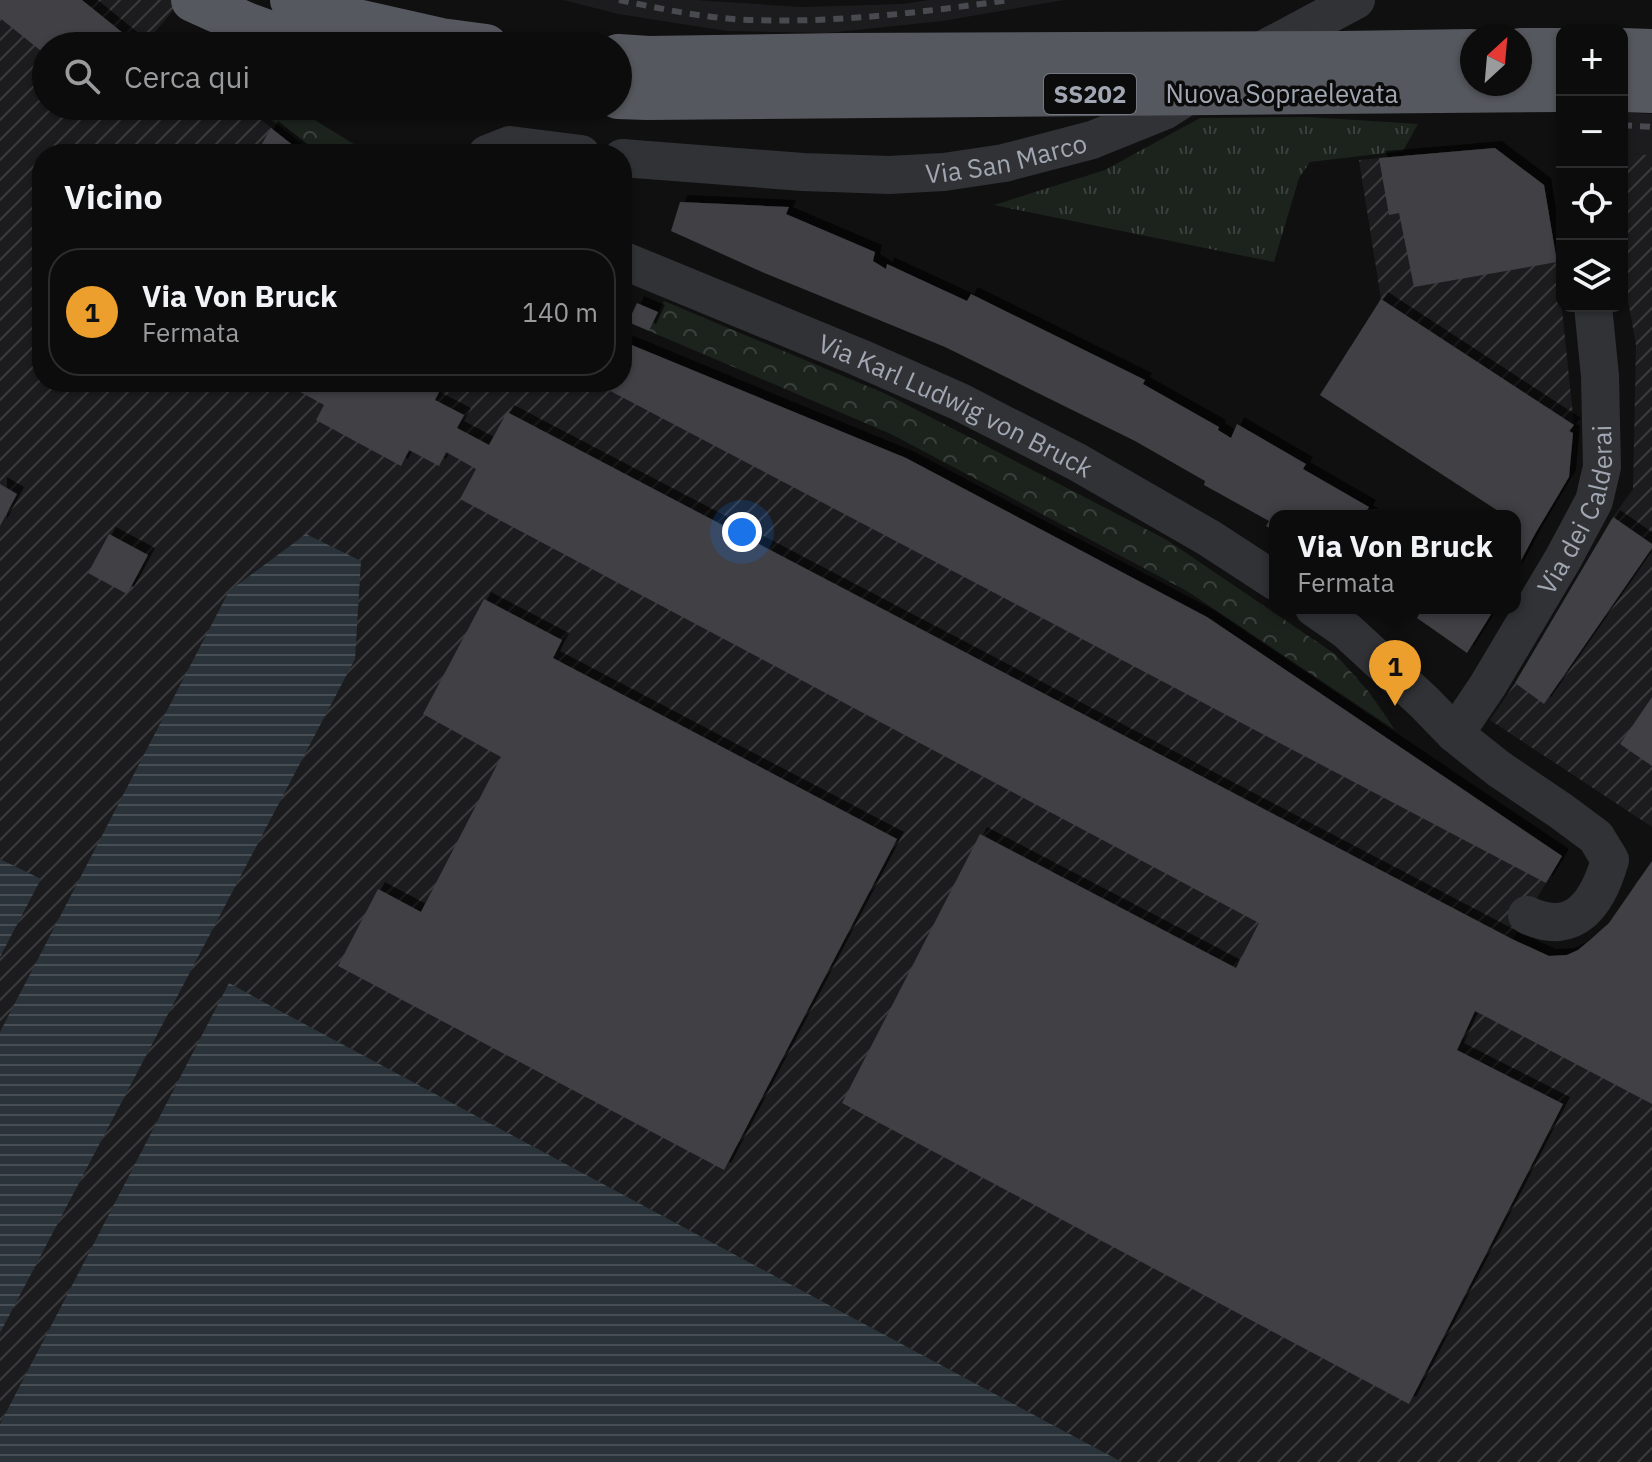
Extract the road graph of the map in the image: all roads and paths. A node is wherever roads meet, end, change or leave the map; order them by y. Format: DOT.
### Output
graph roads {
  1 [pos="193,0"];
  2 [pos="292,0"];
  3 [pos="1356,0"];
  4 [pos="268,32"];
  5 [pos="406,32"];
  6 [pos="1532,50"];
  7 [pos="1556,50"];
  8 [pos="1628,50"];
  9 [pos="1460,51"];
  10 [pos="1652,51"];
  11 [pos="632,57"];
  12 [pos="1556,90"];
  13 [pos="1628,90"];
  14 [pos="1652,91"];
  15 [pos="632,97"];
  16 [pos="632,159"];
  17 [pos="632,264"];
  18 [pos="1594,312"];
  19 [pos="1269,577"];
  20 [pos="1323,614"];
  21 [pos="1455,734"];
  22 [pos="1527,915"];
  1 -- 4 [label="highway"];
  2 -- 5 [label="highway"];
  3 -- 16 [label="street, Via San Marco"];
  6 -- 7 [label="highway"];
  8 -- 10 [label="highway"];
  9 -- 11 [label="highway, Nuova Sopraelevata / SS202, bridge"];
  12 -- 15 [label="highway, Nuova Sopraelevata / SS202, bridge"];
  13 -- 14 [label="highway, bridge"];
  17 -- 19 [label="street, Via Karl Ludwig von Bruck"];
  18 -- 21 [label="street, Via dei Calderai"];
  20 -- 21 [label="street"];
  21 -- 22 [label="street"];
}
